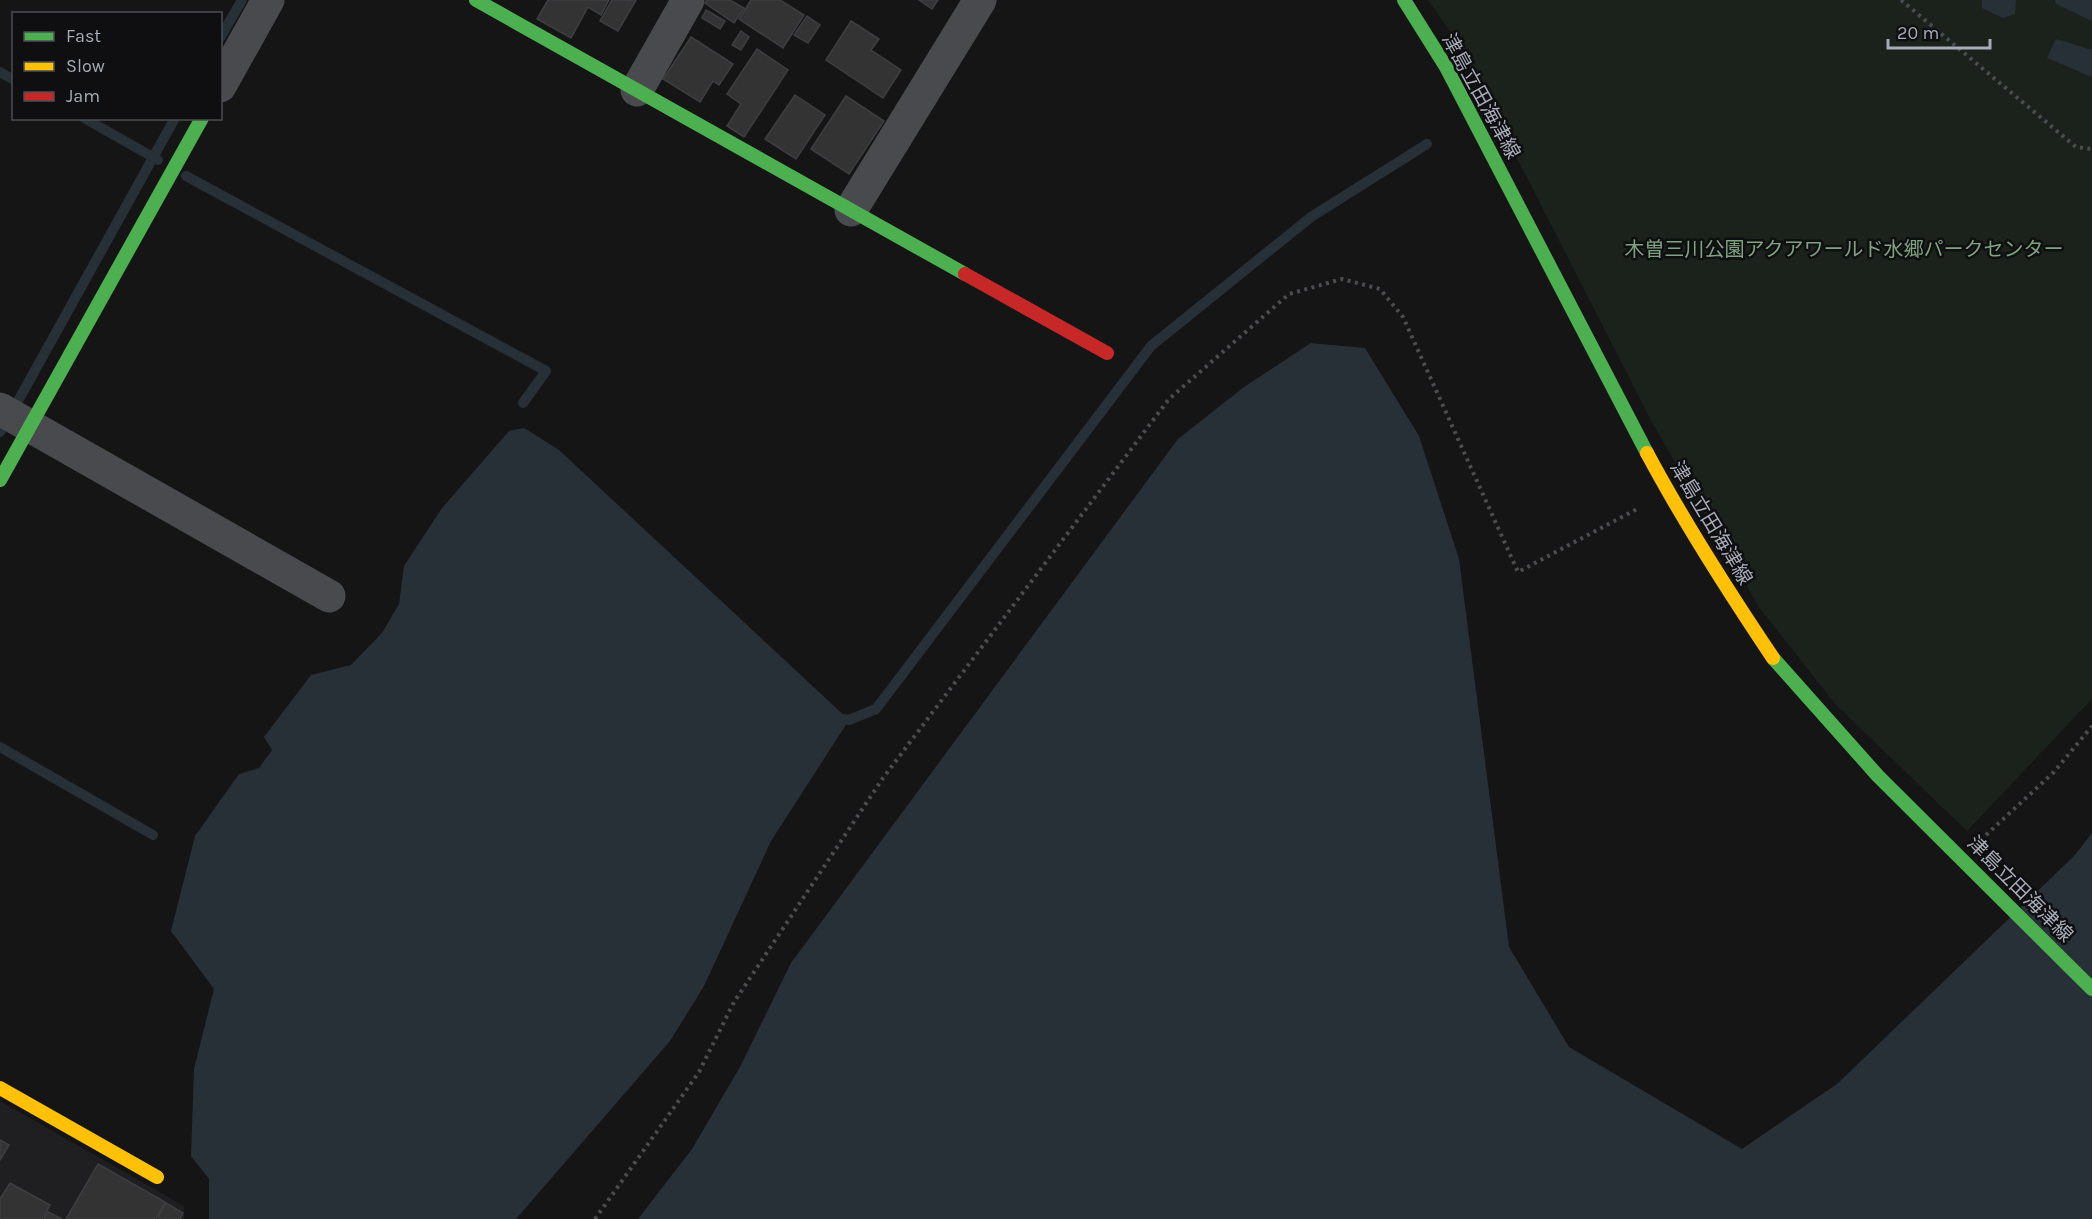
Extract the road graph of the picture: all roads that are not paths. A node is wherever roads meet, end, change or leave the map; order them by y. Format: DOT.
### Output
graph roads {
  1 [pos="268,0"];
  2 [pos="476,0"];
  3 [pos="688,0"];
  4 [pos="980,0"];
  5 [pos="1404,0"];
  6 [pos="222,82"];
  7 [pos="637,90"];
  8 [pos="201,120"];
  9 [pos="851,210"];
  10 [pos="1107,353"];
  11 [pos="0,409"];
  12 [pos="30,426"];
  13 [pos="0,480"];
  14 [pos="329,596"];
  15 [pos="2092,989"];
  16 [pos="0,1088"];
  17 [pos="157,1177"];
  1 -- 6 [label="street"];
  2 -- 7 [label="street"];
  3 -- 7 [label="street"];
  4 -- 9 [label="street"];
  5 -- 15 [label="street, 津島立田海津線"];
  7 -- 9 [label="street"];
  8 -- 12 [label="street"];
  9 -- 10 [label="street"];
  11 -- 12 [label="street"];
  12 -- 13 [label="street"];
  12 -- 14 [label="street"];
  16 -- 17 [label="street"];
}
